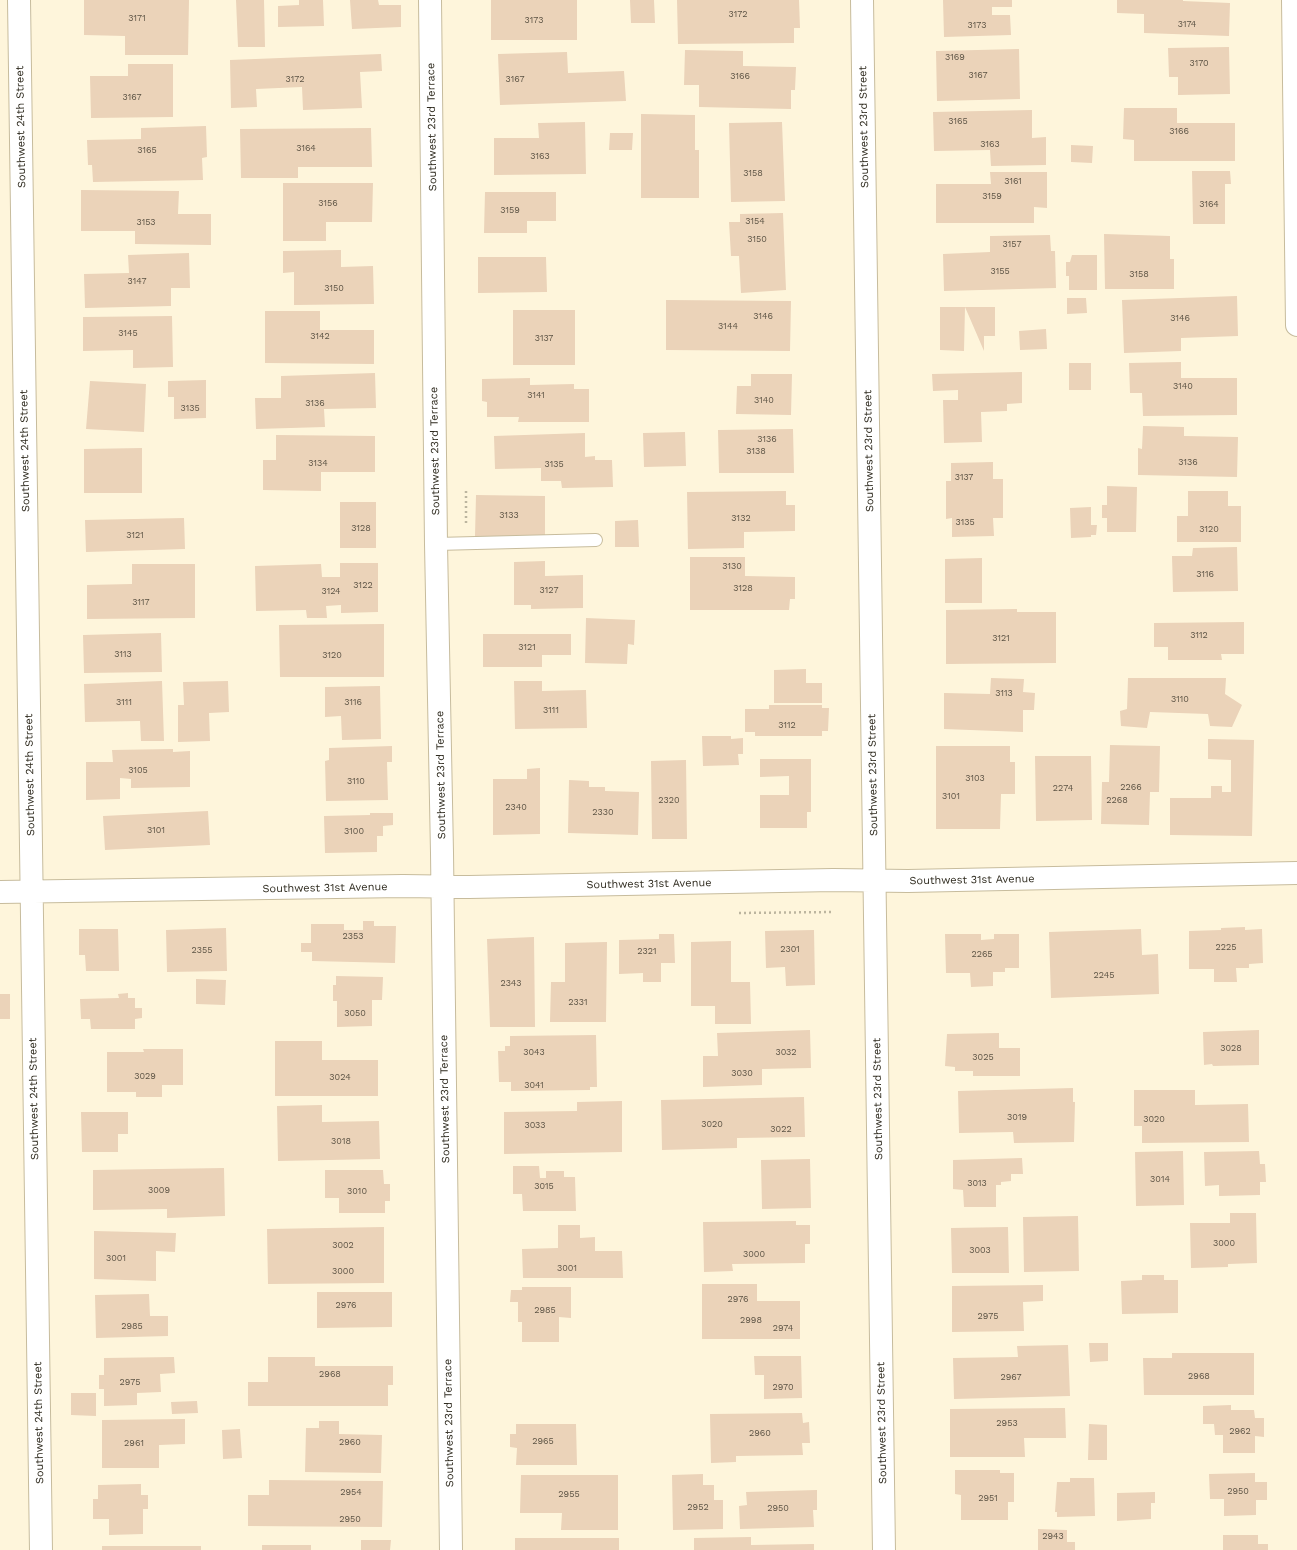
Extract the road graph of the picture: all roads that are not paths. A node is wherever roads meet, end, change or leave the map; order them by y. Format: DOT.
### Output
graph roads {
  1 [pos="19,0"];
  2 [pos="430,0"];
  3 [pos="862,0"];
  4 [pos="1292,0"];
  5 [pos="1296,180"];
  6 [pos="1296,244"];
  7 [pos="1297,325"];
  8 [pos="596,540"];
  9 [pos="436,544"];
  10 [pos="1297,873"];
  11 [pos="874,881"];
  12 [pos="442,887"];
  13 [pos="0,892"];
  14 [pos="31,892"];
  15 [pos="41,1550"];
  16 [pos="451,1550"];
  17 [pos="884,1550"];
  1 -- 14 [label="street, Southwest 24th Street"];
  2 -- 9 [label="street, Southwest 23rd Terrace"];
  3 -- 11 [label="street, Southwest 23rd Street"];
  4 -- 5 [label="street"];
  5 -- 6 [label="street"];
  6 -- 7 [label="street"];
  8 -- 9 [label="lane"];
  9 -- 12 [label="street, Southwest 23rd Terrace"];
  10 -- 11 [label="street, Southwest 31st Avenue"];
  11 -- 12 [label="street, Southwest 31st Avenue"];
  11 -- 17 [label="street, Southwest 23rd Street"];
  12 -- 14 [label="street, Southwest 31st Avenue"];
  12 -- 16 [label="street, Southwest 23rd Terrace"];
  13 -- 14 [label="street, Southwest 31st Avenue"];
  14 -- 15 [label="street, Southwest 24th Street"];
}
